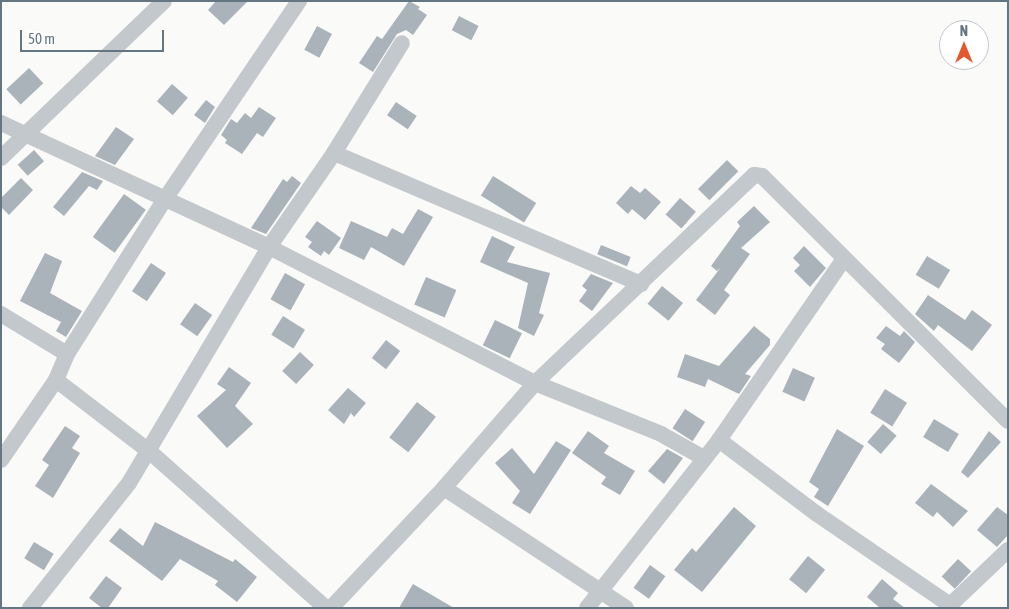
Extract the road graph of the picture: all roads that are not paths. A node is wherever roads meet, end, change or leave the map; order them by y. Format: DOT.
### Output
graph roads {
  1 [pos="164,1"];
  2 [pos="299,1"];
  3 [pos="402,43"];
  4 [pos="1,123"];
  5 [pos="25,135"];
  6 [pos="334,153"];
  7 [pos="1,158"];
  8 [pos="165,199"];
  9 [pos="269,247"];
  10 [pos="844,259"];
  11 [pos="641,284"];
  12 [pos="1,314"];
  13 [pos="67,354"];
  14 [pos="56,380"];
  15 [pos="535,383"];
  16 [pos="1008,421"];
  17 [pos="719,440"];
  18 [pos="149,451"];
  19 [pos="702,457"];
  20 [pos="1,460"];
  21 [pos="444,488"];
  22 [pos="1008,550"];
  23 [pos="602,590"];
  24 [pos="949,606"];
  25 [pos="30,608"];
  26 [pos="326,608"];
  27 [pos="331,608"];
  28 [pos="587,608"];
  29 [pos="626,608"];
  1 -- 5 [label="street"];
  2 -- 8 [label="street"];
  3 -- 6 [label="street"];
  4 -- 5 [label="street"];
  5 -- 7 [label="street"];
  5 -- 8 [label="street"];
  6 -- 9 [label="street"];
  6 -- 11 [label="street"];
  8 -- 9 [label="street"];
  8 -- 13 [label="street"];
  9 -- 15 [label="street"];
  9 -- 18 [label="street"];
  10 -- 11 [label="street"];
  10 -- 16 [label="street"];
  10 -- 17 [label="street"];
  11 -- 15 [label="street"];
  12 -- 13 [label="street"];
  13 -- 14 [label="street"];
  14 -- 18 [label="street"];
  14 -- 20 [label="street"];
  15 -- 19 [label="street"];
  15 -- 21 [label="street"];
  17 -- 19 [label="street"];
  17 -- 24 [label="street"];
  18 -- 25 [label="street"];
  18 -- 26 [label="street"];
  19 -- 23 [label="street"];
  21 -- 23 [label="street"];
  21 -- 27 [label="street"];
  22 -- 24 [label="street"];
  23 -- 28 [label="street"];
  23 -- 29 [label="street"];
}
